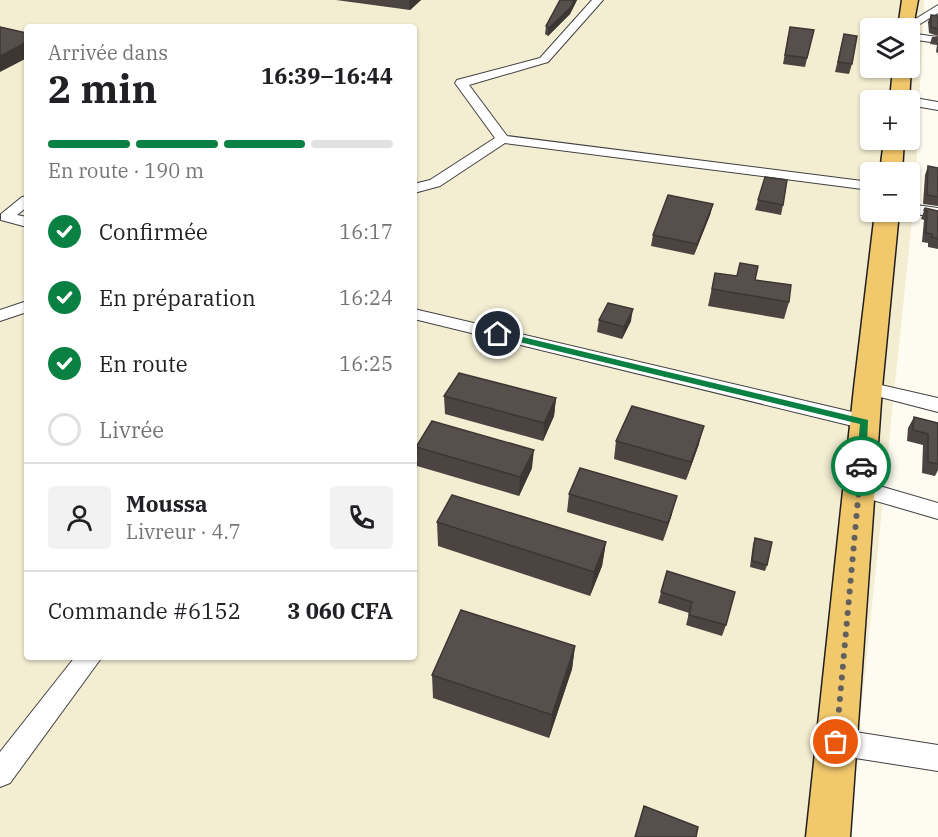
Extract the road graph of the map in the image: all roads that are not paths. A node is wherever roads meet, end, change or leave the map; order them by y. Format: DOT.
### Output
graph roads {
  1 [pos="598,0"];
  2 [pos="910,0"];
  3 [pos="938,8"];
  4 [pos="907,18"];
  5 [pos="920,19"];
  6 [pos="920,38"];
  7 [pos="938,40"];
  8 [pos="920,103"];
  9 [pos="938,106"];
  10 [pos="503,139"];
  11 [pos="860,185"];
  12 [pos="417,188"];
  13 [pos="24,202"];
  14 [pos="920,210"];
  15 [pos="938,213"];
  16 [pos="3,218"];
  17 [pos="24,222"];
  18 [pos="886,222"];
  19 [pos="24,307"];
  20 [pos="417,315"];
  21 [pos="0,316"];
  22 [pos="868,388"];
  23 [pos="938,405"];
  24 [pos="865,422"];
  25 [pos="859,488"];
  26 [pos="938,511"];
  27 [pos="88,660"];
  28 [pos="836,742"];
  29 [pos="938,758"];
  30 [pos="0,774"];
  31 [pos="828,837"];
  1 -- 10 [label="street"];
  2 -- 4 [label="main road"];
  3 -- 5 [label="street"];
  6 -- 7 [label="street"];
  8 -- 9 [label="street"];
  10 -- 11 [label="street"];
  10 -- 12 [label="street"];
  13 -- 16 [label="street"];
  14 -- 15 [label="street"];
  16 -- 17 [label="street"];
  18 -- 22 [label="main road"];
  19 -- 21 [label="street"];
  20 -- 24 [label="street"];
  22 -- 23 [label="street"];
  22 -- 24 [label="main road"];
  24 -- 25 [label="main road"];
  25 -- 26 [label="street"];
  25 -- 28 [label="main road"];
  27 -- 30 [label="street"];
  28 -- 29 [label="street"];
  28 -- 31 [label="main road"];
}
